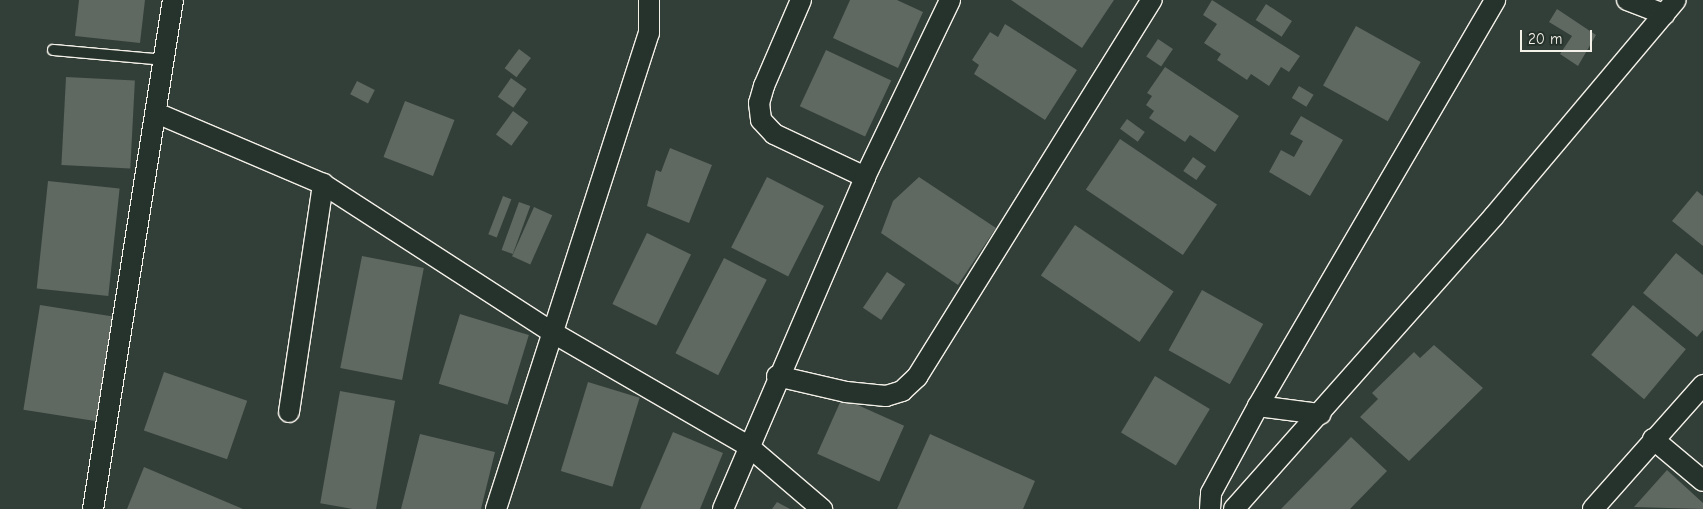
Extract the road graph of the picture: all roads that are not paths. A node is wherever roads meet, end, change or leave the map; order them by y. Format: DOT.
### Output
graph roads {
  1 [pos="174,0"];
  2 [pos="649,0"];
  3 [pos="800,0"];
  4 [pos="950,0"];
  5 [pos="1152,0"];
  6 [pos="1494,0"];
  7 [pos="1627,0"];
  8 [pos="1670,7"];
  9 [pos="53,50"];
  10 [pos="166,60"];
  11 [pos="159,114"];
  12 [pos="865,177"];
  13 [pos="323,184"];
  14 [pos="550,331"];
  15 [pos="777,376"];
  16 [pos="1703,385"];
  17 [pos="1258,406"];
  18 [pos="289,412"];
  19 [pos="1320,414"];
  20 [pos="1653,439"];
  21 [pos="747,446"];
  22 [pos="1703,481"];
  23 [pos="93,509"];
  24 [pos="496,509"];
  25 [pos="723,509"];
  26 [pos="822,509"];
  27 [pos="1210,509"];
  28 [pos="1234,509"];
  29 [pos="1593,509"];
  1 -- 10 [label="street"];
  2 -- 14 [label="street"];
  3 -- 12 [label="street"];
  4 -- 12 [label="street"];
  5 -- 15 [label="street"];
  6 -- 17 [label="street"];
  7 -- 8 [label="street"];
  8 -- 19 [label="street"];
  9 -- 10 [label="lane"];
  10 -- 11 [label="street"];
  11 -- 13 [label="street"];
  11 -- 23 [label="street"];
  12 -- 15 [label="street"];
  13 -- 14 [label="street"];
  13 -- 18 [label="street"];
  14 -- 21 [label="street"];
  14 -- 24 [label="street"];
  15 -- 21 [label="street"];
  16 -- 20 [label="street"];
  17 -- 19 [label="street"];
  17 -- 27 [label="street"];
  19 -- 28 [label="street"];
  20 -- 22 [label="street"];
  20 -- 29 [label="street"];
  21 -- 25 [label="street"];
  21 -- 26 [label="street"];
}
